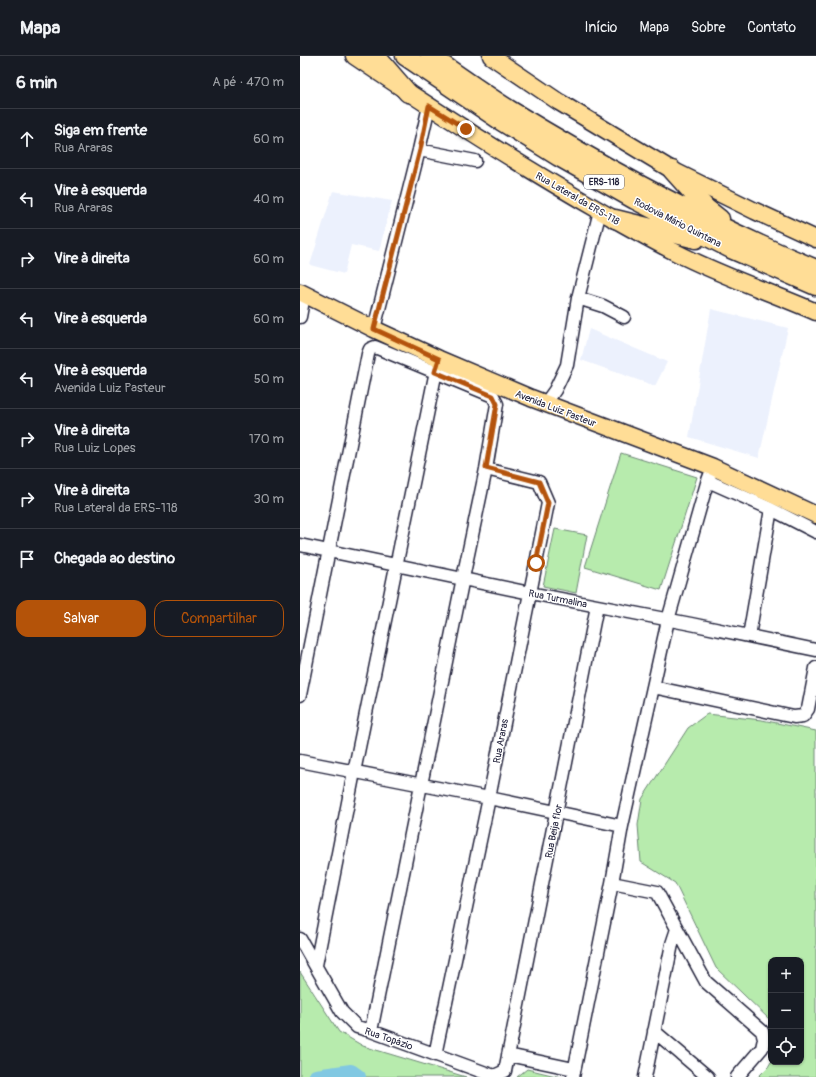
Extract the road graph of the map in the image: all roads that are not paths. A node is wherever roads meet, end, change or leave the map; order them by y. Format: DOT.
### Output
graph roads {
  1 [pos="354,56"];
  2 [pos="376,56"];
  3 [pos="405,56"];
  4 [pos="430,56"];
  5 [pos="492,56"];
  6 [pos="408,92"];
  7 [pos="429,106"];
  8 [pos="420,150"];
  9 [pos="475,161"];
  10 [pos="672,170"];
  11 [pos="608,215"];
  12 [pos="816,239"];
  13 [pos="734,242"];
  14 [pos="816,269"];
  15 [pos="816,286"];
  16 [pos="302,294"];
  17 [pos="578,298"];
  18 [pos="816,312"];
  19 [pos="300,317"];
  20 [pos="624,317"];
  21 [pos="374,329"];
  22 [pos="437,365"];
  23 [pos="545,404"];
  24 [pos="486,468"];
  25 [pos="711,474"];
  26 [pos="771,510"];
  27 [pos="816,516"];
  28 [pos="816,532"];
  29 [pos="300,546"];
  30 [pos="329,551"];
  31 [pos="396,565"];
  32 [pos="463,578"];
  33 [pos="530,593"];
  34 [pos="597,606"];
  35 [pos="668,620"];
  36 [pos="749,636"];
  37 [pos="816,650"];
  38 [pos="816,668"];
  39 [pos="653,687"];
  40 [pos="300,695"];
  41 [pos="300,761"];
  42 [pos="354,772"];
  43 [pos="421,785"];
  44 [pos="489,798"];
  45 [pos="557,812"];
  46 [pos="622,826"];
  47 [pos="612,883"];
  48 [pos="677,929"];
  49 [pos="300,939"];
  50 [pos="316,965"];
  51 [pos="371,1031"];
  52 [pos="654,1031"];
  53 [pos="435,1055"];
  54 [pos="508,1055"];
  55 [pos="574,1073"];
  56 [pos="644,1077"];
  57 [pos="708,1077"];
  58 [pos="736,1077"];
  1 -- 6 [label="main road, Rua Lateral da ERS-118"];
  2 -- 6 [label="highway"];
  3 -- 13 [label="highway, Rodovia Mário Quintana / ERS-118"];
  4 -- 13 [label="highway, Rodovia Mário Quintana / ERS-118"];
  5 -- 10 [label="main road"];
  6 -- 7 [label="main road, Rua Lateral da ERS-118"];
  7 -- 8 [label="street"];
  7 -- 11 [label="main road, Rua Lateral da ERS-118"];
  8 -- 9 [label="street"];
  8 -- 21 [label="street"];
  10 -- 12 [label="main road"];
  10 -- 13 [label="highway"];
  11 -- 13 [label="highway"];
  11 -- 17 [label="street"];
  11 -- 18 [label="main road, Rua Lateral da ERS-118"];
  13 -- 14 [label="highway, Rodovia Mário Quintana / ERS-118"];
  13 -- 15 [label="highway, Rodovia Mário Quintana / ERS-118"];
  16 -- 19 [label="street"];
  16 -- 21 [label="main road, Avenida Luiz Pasteur"];
  17 -- 20 [label="street"];
  17 -- 23 [label="street"];
  21 -- 22 [label="main road, Avenida Luiz Pasteur"];
  22 -- 23 [label="main road, Avenida Luiz Pasteur"];
  22 -- 24 [label="street"];
  22 -- 30 [label="street"];
  22 -- 31 [label="street"];
  23 -- 25 [label="main road, Avenida Luiz Pasteur"];
  24 -- 32 [label="street"];
  24 -- 33 [label="street, Rua Araras"];
  25 -- 26 [label="street"];
  25 -- 27 [label="main road, Avenida Luiz Pasteur"];
  25 -- 35 [label="street"];
  26 -- 28 [label="street"];
  26 -- 36 [label="street"];
  29 -- 30 [label="street, Rua Turmalina"];
  30 -- 31 [label="street, Rua Turmalina"];
  30 -- 40 [label="street"];
  31 -- 32 [label="street, Rua Turmalina"];
  31 -- 42 [label="street"];
  32 -- 33 [label="street, Rua Turmalina"];
  32 -- 43 [label="street"];
  33 -- 34 [label="street, Rua Turmalina"];
  33 -- 44 [label="street, Rua Araras"];
  34 -- 35 [label="street, Rua Turmalina"];
  34 -- 45 [label="street, Rua Beija flor"];
  35 -- 36 [label="street, Rua Turmalina"];
  35 -- 39 [label="street"];
  36 -- 37 [label="street, Rua Turmalina"];
  38 -- 39 [label="street"];
  39 -- 46 [label="street"];
  41 -- 42 [label="street"];
  42 -- 43 [label="street"];
  42 -- 50 [label="street"];
  43 -- 44 [label="street"];
  43 -- 51 [label="street"];
  44 -- 45 [label="street"];
  44 -- 53 [label="street, Rua Araras"];
  45 -- 46 [label="street"];
  45 -- 54 [label="street, Rua Beija flor"];
  46 -- 47 [label="street"];
  47 -- 48 [label="street"];
  47 -- 55 [label="street"];
  48 -- 52 [label="street"];
  48 -- 58 [label="street"];
  49 -- 50 [label="street, Rua Topázio"];
  50 -- 51 [label="street, Rua Topázio"];
  51 -- 53 [label="street, Rua Topázio"];
  52 -- 56 [label="street"];
  52 -- 57 [label="street"];
  53 -- 54 [label="street, Rua Topázio"];
  54 -- 55 [label="street"];
}
